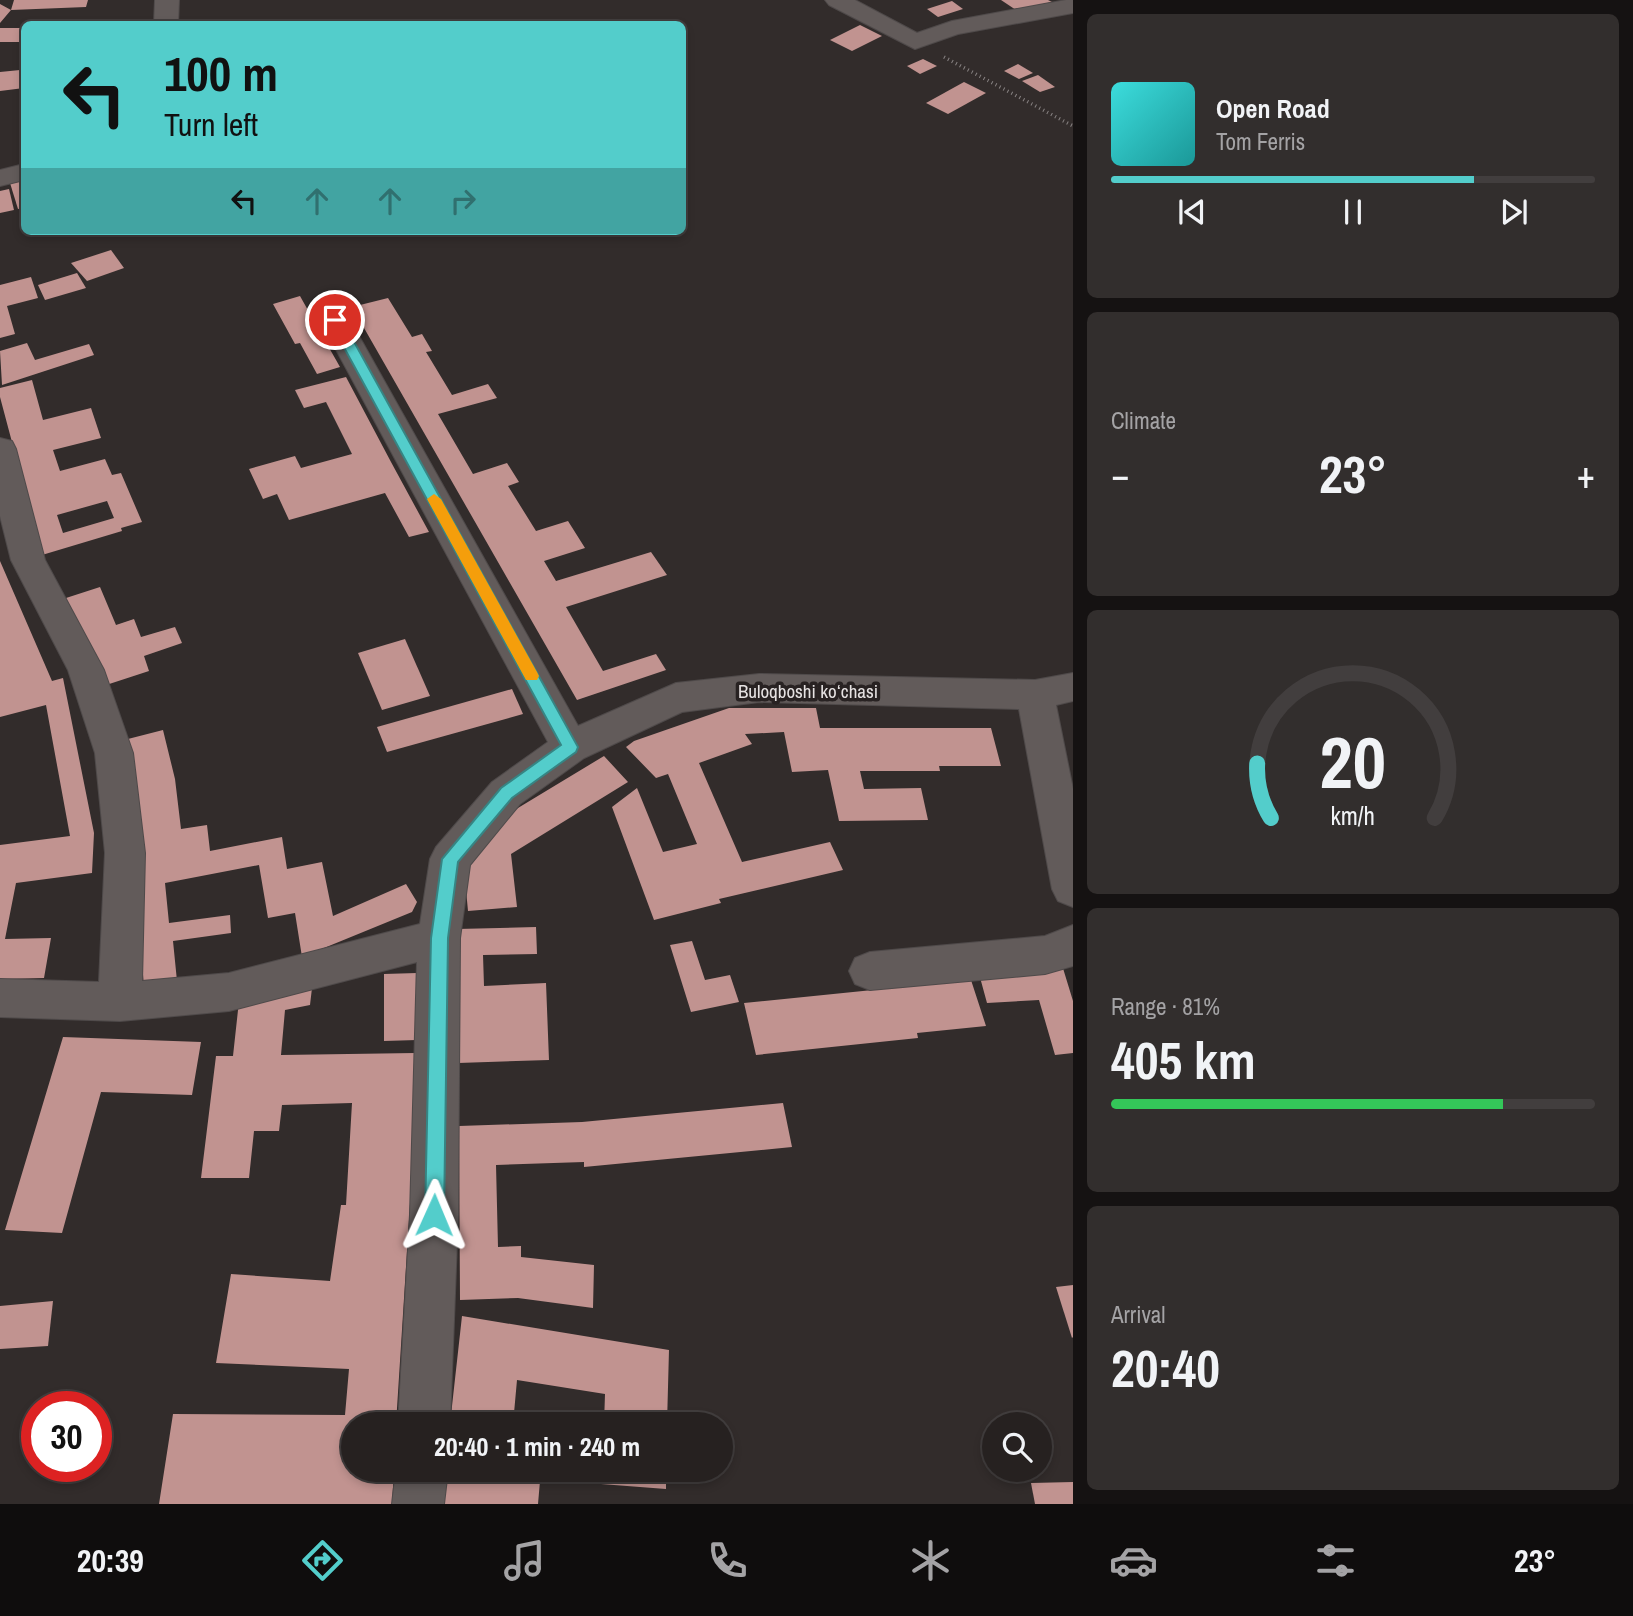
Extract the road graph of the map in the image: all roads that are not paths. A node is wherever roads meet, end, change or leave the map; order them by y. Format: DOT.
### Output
graph roads {
  1 [pos="167,0"];
  2 [pos="837,0"];
  3 [pos="1073,6"];
  4 [pos="166,21"];
  5 [pos="21,173"];
  6 [pos="0,178"];
  7 [pos="335,320"];
  8 [pos="0,449"];
  9 [pos="1054,691"];
  10 [pos="570,747"];
  11 [pos="1073,889"];
  12 [pos="439,938"];
  13 [pos="1073,943"];
  14 [pos="870,971"];
  15 [pos="0,998"];
  16 [pos="120,1002"];
  17 [pos="425,1412"];
  18 [pos="421,1482"];
  19 [pos="418,1504"];
  1 -- 4 [label="street"];
  2 -- 3 [label="street"];
  5 -- 6 [label="street"];
  7 -- 10 [label="street"];
  8 -- 16 [label="street"];
  9 -- 10 [label="street, Buloqboshi koʻchasi"];
  9 -- 11 [label="street"];
  10 -- 12 [label="street, Buloqboshi koʻchasi"];
  12 -- 16 [label="street"];
  12 -- 17 [label="street, Buloqboshi koʻchasi"];
  13 -- 14 [label="street"];
  15 -- 16 [label="street"];
  18 -- 19 [label="street"];
}
